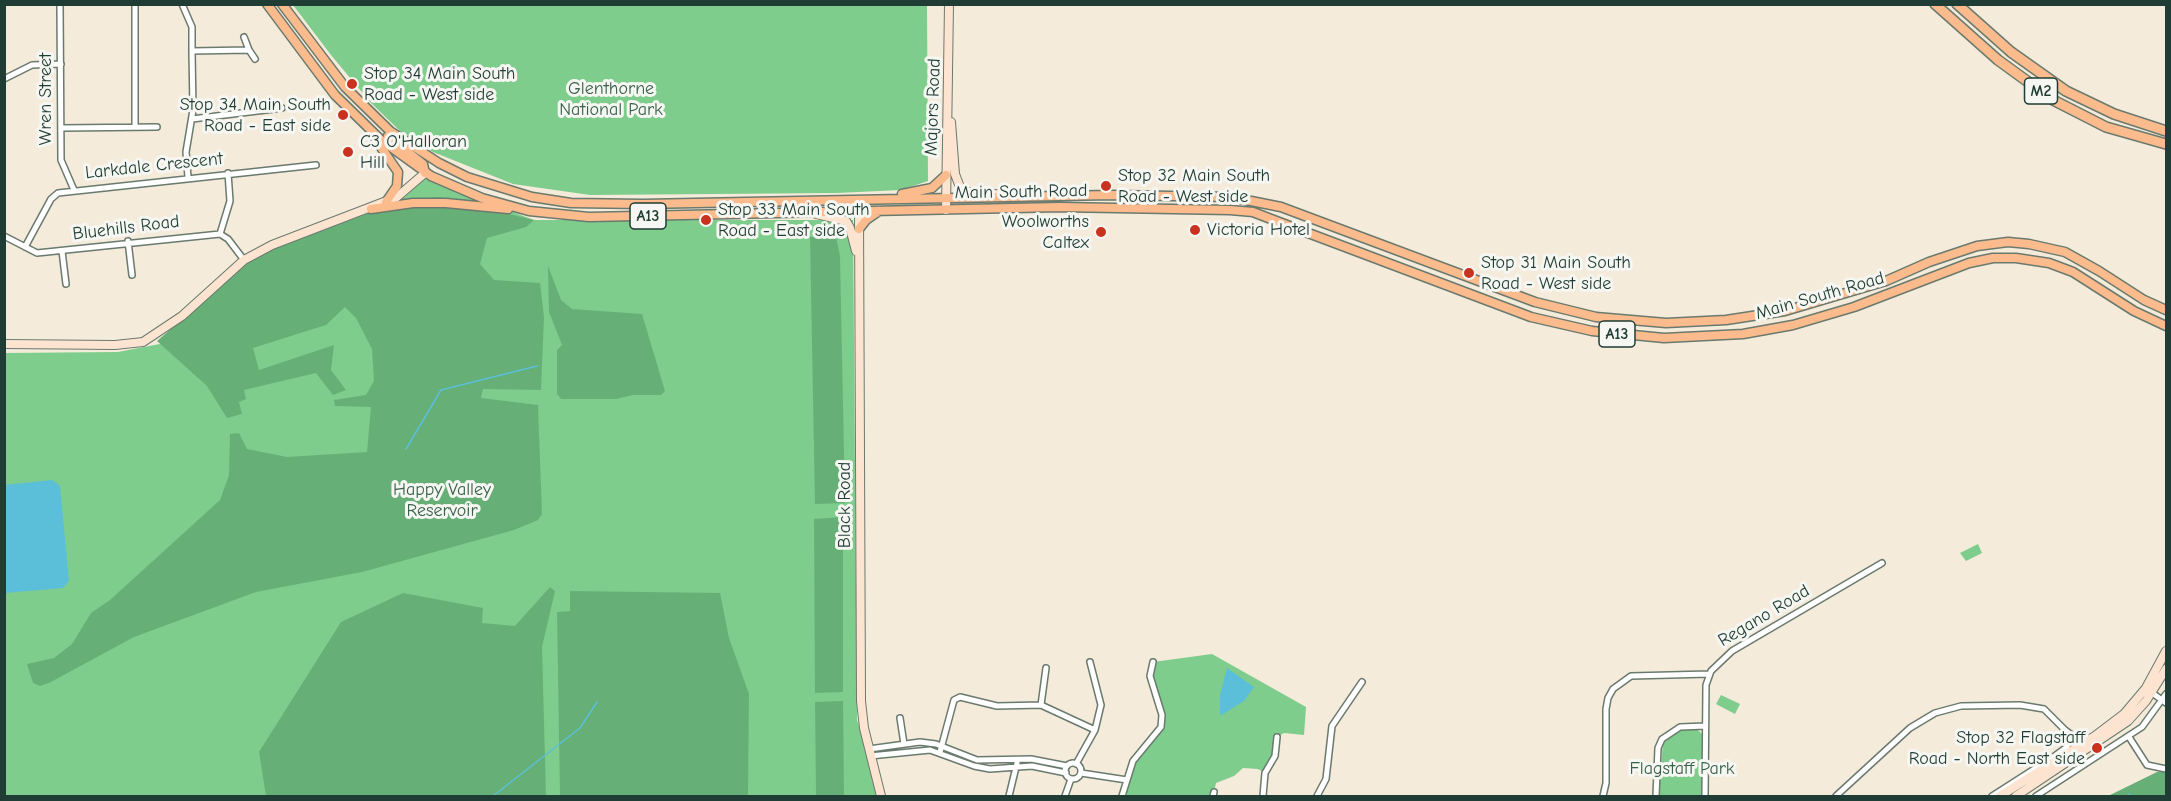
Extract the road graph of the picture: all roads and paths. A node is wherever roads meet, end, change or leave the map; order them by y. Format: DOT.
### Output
graph roads {
  1 [pos="60,4"];
  2 [pos="135,4"];
  3 [pos="182,4"];
  4 [pos="267,4"];
  5 [pos="282,4"];
  6 [pos="949,4"];
  7 [pos="1935,4"];
  8 [pos="1957,4"];
  9 [pos="244,37"];
  10 [pos="249,50"];
  11 [pos="192,51"];
  12 [pos="255,59"];
  13 [pos="61,64"];
  14 [pos="4,79"];
  15 [pos="948,106"];
  16 [pos="282,108"];
  17 [pos="366,110"];
  18 [pos="192,119"];
  19 [pos="135,127"];
  20 [pos="61,128"];
  21 [pos="157,128"];
  22 [pos="2166,131"];
  23 [pos="370,132"];
  24 [pos="2166,144"];
  25 [pos="439,163"];
  26 [pos="316,165"];
  27 [pos="228,173"];
  28 [pos="425,173"];
  29 [pos="946,176"];
  30 [pos="188,177"];
  31 [pos="74,190"];
  32 [pos="1173,195"];
  33 [pos="1015,197"];
  34 [pos="945,199"];
  35 [pos="858,200"];
  36 [pos="875,200"];
  37 [pos="386,202"];
  38 [pos="371,209"];
  39 [pos="946,210"];
  40 [pos="1230,210"];
  41 [pos="529,211"];
  42 [pos="879,211"];
  43 [pos="859,212"];
  44 [pos="810,213"];
  45 [pos="859,230"];
  46 [pos="220,234"];
  47 [pos="4,236"];
  48 [pos="128,242"];
  49 [pos="25,247"];
  50 [pos="62,251"];
  51 [pos="244,260"];
  52 [pos="858,261"];
  53 [pos="132,275"];
  54 [pos="66,284"];
  55 [pos="1535,303"];
  56 [pos="2166,310"];
  57 [pos="1531,317"];
  58 [pos="2166,326"];
  59 [pos="4,344"];
  60 [pos="1882,563"];
  61 [pos="2166,651"];
  62 [pos="1090,662"];
  63 [pos="1153,662"];
  64 [pos="1046,668"];
  65 [pos="2166,669"];
  66 [pos="1709,674"];
  67 [pos="1362,682"];
  68 [pos="2149,690"];
  69 [pos="2166,694"];
  70 [pos="2164,701"];
  71 [pos="1041,705"];
  72 [pos="900,718"];
  73 [pos="1705,726"];
  74 [pos="1095,730"];
  75 [pos="2071,735"];
  76 [pos="1277,737"];
  77 [pos="2129,737"];
  78 [pos="904,744"];
  79 [pos="2087,746"];
  80 [pos="941,749"];
  81 [pos="869,753"];
  82 [pos="1017,759"];
  83 [pos="1076,764"];
  84 [pos="1016,766"];
  85 [pos="2166,769"];
  86 [pos="1067,770"];
  87 [pos="1081,773"];
  88 [pos="1071,779"];
  89 [pos="1127,780"];
  90 [pos="881,796"];
  91 [pos="1009,796"];
  92 [pos="1065,796"];
  93 [pos="1122,796"];
  94 [pos="1263,796"];
  95 [pos="1317,796"];
  96 [pos="1603,796"];
  97 [pos="1656,796"];
  98 [pos="1705,796"];
  99 [pos="1836,796"];
  100 [pos="1992,796"];
  101 [pos="2001,796"];
  102 [pos="2016,796"];
  103 [pos="2036,796"];
  1 -- 13 [label="street, Wren Street"];
  2 -- 19 [label="street"];
  3 -- 11 [label="street"];
  4 -- 23 [label="highway, Main South Road / A13"];
  5 -- 17 [label="highway, Main South Road / A13"];
  6 -- 15 [label="main road, Majors Road"];
  7 -- 24 [label="highway, M2"];
  8 -- 22 [label="highway, M2"];
  9 -- 10 [label="street"];
  10 -- 11 [label="street"];
  10 -- 12 [label="street"];
  11 -- 18 [label="street"];
  13 -- 14 [label="street"];
  13 -- 20 [label="street, Wren Street"];
  15 -- 29 [label="main road, Majors Road"];
  15 -- 33 [label="main road, A13"];
  16 -- 18 [label="street"];
  17 -- 25 [label="highway, Main South Road / A13"];
  17 -- 28 [label="highway"];
  18 -- 30 [label="street"];
  19 -- 20 [label="street"];
  19 -- 21 [label="street"];
  20 -- 31 [label="street, Wren Street"];
  23 -- 28 [label="highway, Main South Road / A13"];
  23 -- 37 [label="highway"];
  25 -- 28 [label="highway"];
  25 -- 35 [label="highway, Main South Road / A13"];
  26 -- 27 [label="street, Larkdale Crescent"];
  27 -- 30 [label="street, Larkdale Crescent"];
  27 -- 46 [label="street"];
  28 -- 37 [label="main road"];
  28 -- 41 [label="highway, Main South Road / A13"];
  29 -- 34 [label="main road, Majors Road"];
  29 -- 36 [label="highway, A13"];
  30 -- 31 [label="street, Larkdale Crescent"];
  31 -- 49 [label="street, Larkdale Crescent"];
  32 -- 33 [label="highway, Main South Road / A13"];
  32 -- 40 [label="highway"];
  32 -- 55 [label="highway, Main South Road / A13"];
  33 -- 34 [label="highway, Main South Road / A13"];
  34 -- 36 [label="highway, Main South Road / A13"];
  34 -- 39 [label="main road, Majors Road"];
  35 -- 36 [label="highway, Main South Road / A13"];
  35 -- 43 [label="highway"];
  37 -- 38 [label="main road"];
  38 -- 41 [label="highway"];
  38 -- 51 [label="main road"];
  39 -- 40 [label="highway, Main South Road / A13"];
  39 -- 42 [label="highway, Main South Road / A13"];
  40 -- 57 [label="highway, Main South Road / A13"];
  41 -- 44 [label="highway, Main South Road / A13"];
  42 -- 43 [label="highway, Main South Road / A13"];
  42 -- 45 [label="highway"];
  43 -- 44 [label="highway, Main South Road / A13"];
  43 -- 45 [label="main road, Black Road"];
  44 -- 52 [label="main road, A13"];
  45 -- 52 [label="main road, Black Road"];
  46 -- 48 [label="street, Bluehills Road"];
  46 -- 51 [label="street"];
  47 -- 49 [label="street, Bluehills Road"];
  48 -- 50 [label="street, Bluehills Road"];
  48 -- 53 [label="street"];
  49 -- 50 [label="street, Bluehills Road"];
  50 -- 54 [label="street"];
  51 -- 59 [label="main road"];
  52 -- 81 [label="main road, Black Road"];
  55 -- 56 [label="highway, Main South Road / A13"];
  55 -- 57 [label="highway"];
  57 -- 58 [label="highway, Main South Road / A13"];
  60 -- 66 [label="street, Regano Road"];
  61 -- 68 [label="main road"];
  62 -- 74 [label="street"];
  63 -- 89 [label="street"];
  64 -- 71 [label="street"];
  65 -- 68 [label="main road"];
  66 -- 73 [label="street"];
  66 -- 96 [label="street"];
  67 -- 95 [label="street"];
  68 -- 70 [label="street"];
  68 -- 79 [label="main road"];
  69 -- 70 [label="street"];
  70 -- 77 [label="street"];
  71 -- 74 [label="street"];
  71 -- 80 [label="street"];
  72 -- 78 [label="street"];
  73 -- 97 [label="street"];
  73 -- 98 [label="street"];
  74 -- 83 [label="street"];
  75 -- 79 [label="street"];
  75 -- 99 [label="street"];
  75 -- 100 [label="street"];
  76 -- 94 [label="street"];
  77 -- 85 [label="street"];
  77 -- 103 [label="street"];
  78 -- 80 [label="street"];
  78 -- 81 [label="street"];
  79 -- 101 [label="main road"];
  79 -- 102 [label="main road"];
  80 -- 81 [label="street"];
  80 -- 82 [label="street"];
  80 -- 84 [label="street"];
  81 -- 90 [label="main road, Black Road"];
  82 -- 84 [label="street"];
  82 -- 86 [label="street"];
  83 -- 86 [label="street"];
  83 -- 87 [label="street"];
  84 -- 86 [label="street"];
  84 -- 91 [label="street"];
  86 -- 88 [label="street"];
  87 -- 88 [label="street"];
  87 -- 89 [label="street"];
  88 -- 92 [label="street"];
  89 -- 93 [label="street"];
}
